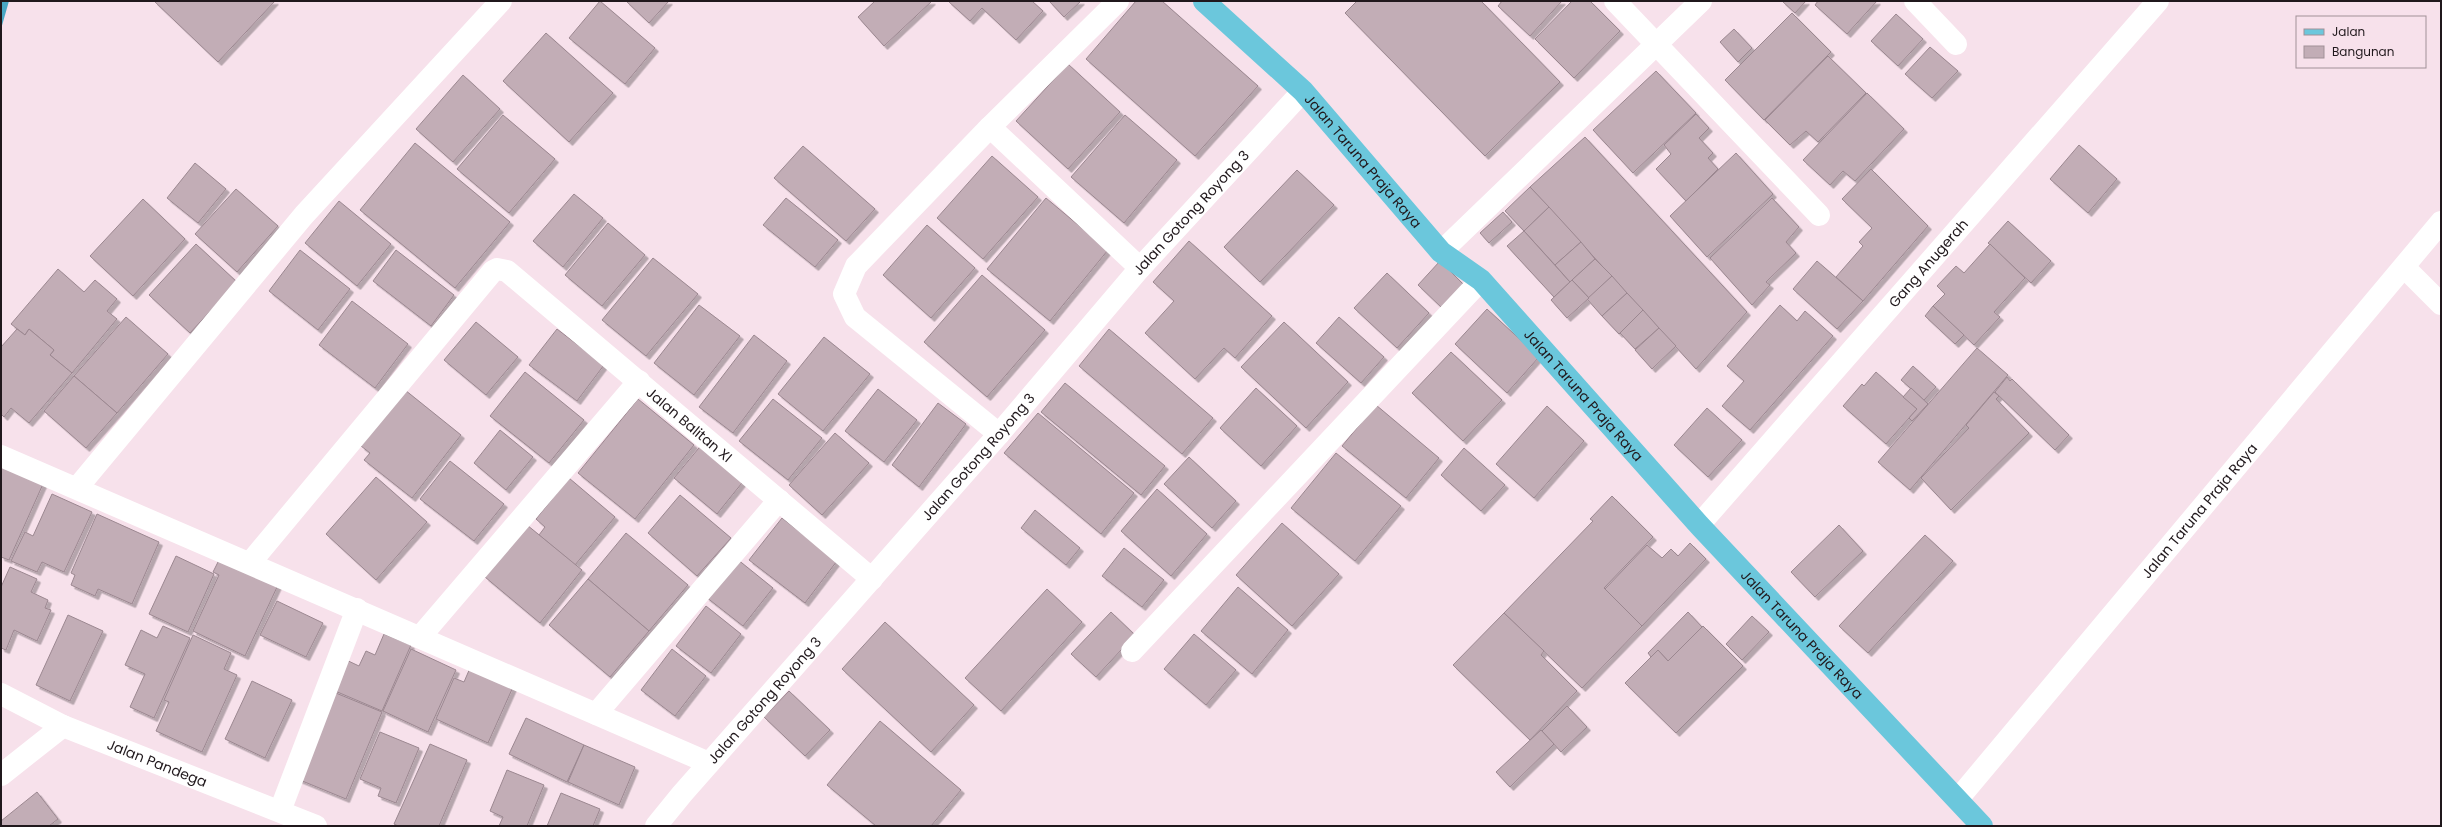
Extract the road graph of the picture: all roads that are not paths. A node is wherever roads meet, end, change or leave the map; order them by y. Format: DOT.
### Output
graph roads {
  1 [pos="501,1"];
  2 [pos="1118,1"];
  3 [pos="1204,1"];
  4 [pos="1615,1"];
  5 [pos="1701,1"];
  6 [pos="1916,1"];
  7 [pos="2158,1"];
  8 [pos="1956,44"];
  9 [pos="1656,45"];
  10 [pos="1303,91"];
  11 [pos="990,127"];
  12 [pos="1819,215"];
  13 [pos="2441,222"];
  14 [pos="1441,252"];
  15 [pos="2404,267"];
  16 [pos="1140,268"];
  17 [pos="1481,280"];
  18 [pos="2441,304"];
  19 [pos="639,382"];
  20 [pos="999,434"];
  21 [pos="1,456"];
  22 [pos="77,488"];
  23 [pos="779,500"];
  24 [pos="1699,525"];
  25 [pos="250,563"];
  26 [pos="872,578"];
  27 [pos="357,609"];
  28 [pos="420,637"];
  29 [pos="1132,651"];
  30 [pos="1,694"];
  31 [pos="596,714"];
  32 [pos="63,726"];
  33 [pos="709,763"];
  34 [pos="1,775"];
  35 [pos="1958,799"];
  36 [pos="280,811"];
  37 [pos="316,826"];
  38 [pos="656,826"];
  39 [pos="1982,826"];
  1 -- 22 [label="street"];
  2 -- 11 [label="street"];
  3 -- 10 [label="main road, Jalan Taruna Praja Raya"];
  4 -- 9 [label="street"];
  5 -- 9 [label="street"];
  6 -- 8 [label="street"];
  7 -- 24 [label="street, Gang Anugerah"];
  9 -- 12 [label="street"];
  9 -- 14 [label="street"];
  10 -- 14 [label="main road, Jalan Taruna Praja Raya"];
  10 -- 16 [label="street, Jalan Gotong Royong 3"];
  11 -- 16 [label="street"];
  11 -- 20 [label="street"];
  13 -- 15 [label="street, Jalan Taruna Praja Raya"];
  14 -- 17 [label="main road, Jalan Taruna Praja Raya"];
  15 -- 18 [label="street"];
  15 -- 35 [label="street, Jalan Taruna Praja Raya"];
  16 -- 20 [label="street, Jalan Gotong Royong 3"];
  17 -- 24 [label="main road, Jalan Taruna Praja Raya"];
  17 -- 29 [label="street"];
  19 -- 23 [label="street, Jalan Balitan XI"];
  19 -- 25 [label="street, Jalan Balitan XI"];
  19 -- 28 [label="street"];
  20 -- 26 [label="street, Jalan Gotong Royong 3"];
  21 -- 22 [label="street"];
  22 -- 25 [label="street"];
  23 -- 26 [label="street, Jalan Balitan XI"];
  23 -- 31 [label="street"];
  24 -- 35 [label="main road, Jalan Taruna Praja Raya"];
  25 -- 27 [label="street"];
  26 -- 33 [label="street, Jalan Gotong Royong 3"];
  27 -- 28 [label="street"];
  27 -- 36 [label="street"];
  28 -- 31 [label="street"];
  30 -- 32 [label="street, Jalan Pandega"];
  31 -- 33 [label="street"];
  32 -- 34 [label="street"];
  32 -- 36 [label="street, Jalan Pandega"];
  33 -- 38 [label="street, Jalan Gotong Royong 3"];
  35 -- 39 [label="main road, Jalan Taruna Praja Raya"];
  36 -- 37 [label="street, Jalan Pandega"];
}
